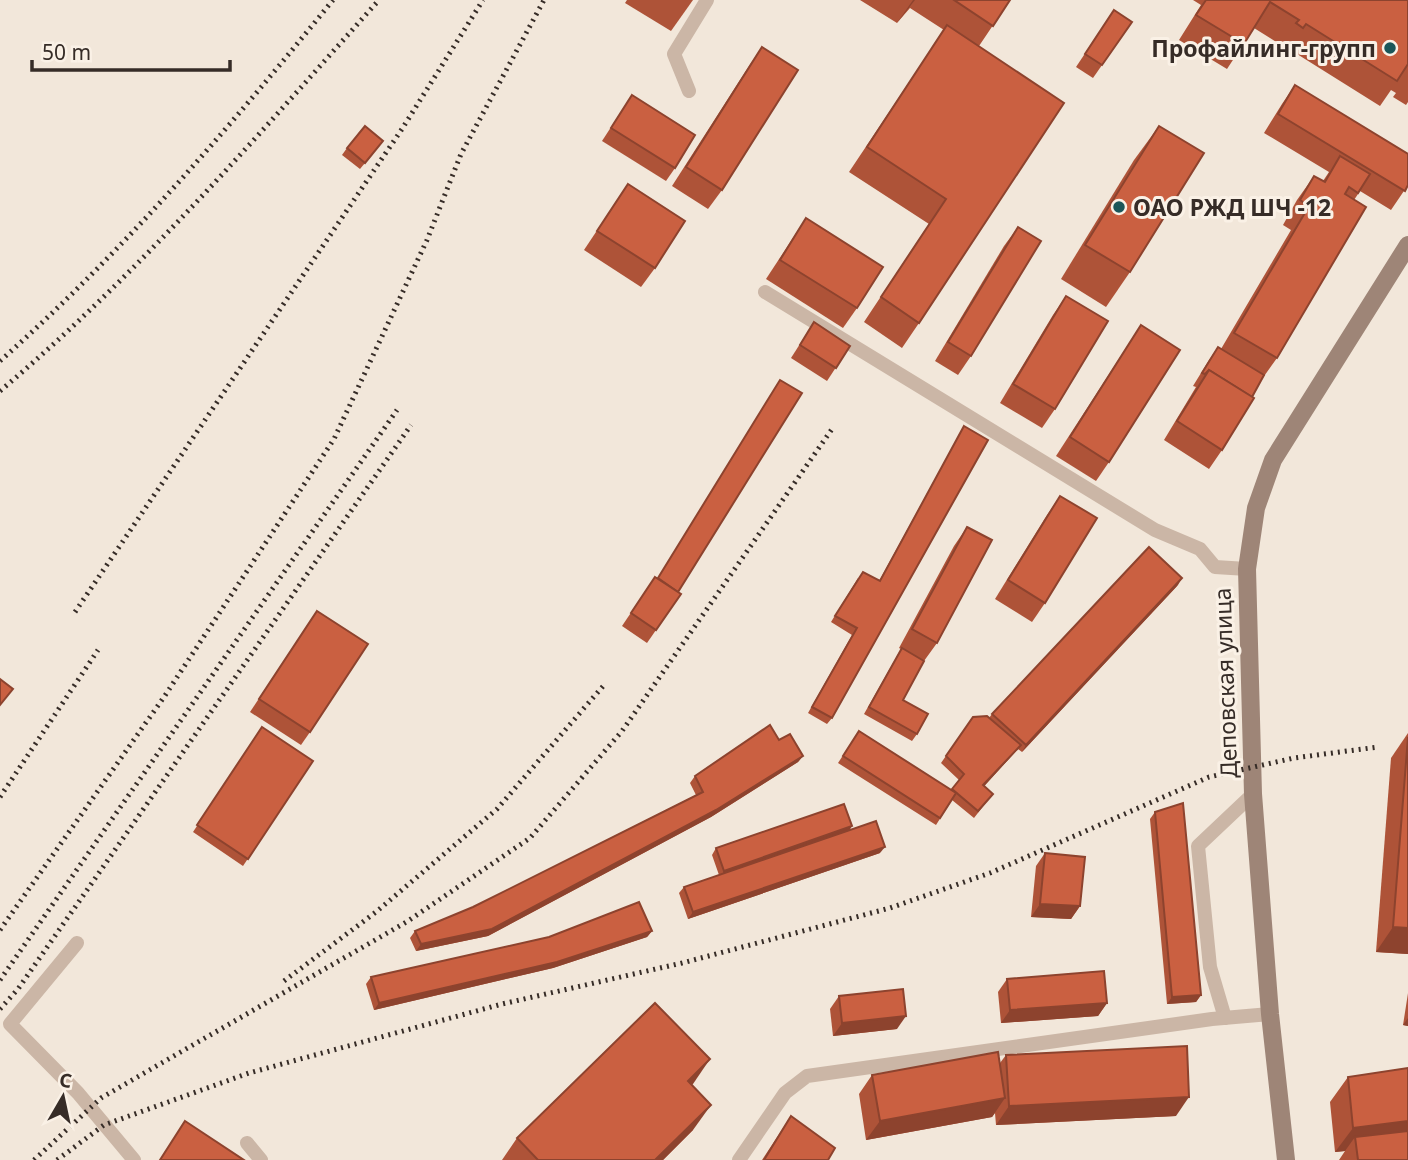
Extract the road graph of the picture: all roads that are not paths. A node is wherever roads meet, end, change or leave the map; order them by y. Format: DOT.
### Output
graph roads {
  1 [pos="707,0"];
  2 [pos="689,91"];
  3 [pos="1408,245"];
  4 [pos="765,292"];
  5 [pos="1247,569"];
  6 [pos="1253,794"];
  7 [pos="77,943"];
  8 [pos="1270,1014"];
  9 [pos="1225,1018"];
  10 [pos="247,1143"];
  11 [pos="134,1160"];
  12 [pos="261,1160"];
  13 [pos="739,1160"];
  14 [pos="1286,1160"];
  1 -- 2 [label="lane"];
  3 -- 5 [label="street, Деповская улица"];
  4 -- 5 [label="lane"];
  5 -- 6 [label="street, Деповская улица"];
  6 -- 8 [label="street, Деповская улица"];
  6 -- 9 [label="lane"];
  7 -- 11 [label="lane"];
  8 -- 9 [label="lane"];
  8 -- 14 [label="street, Деповская улица"];
  9 -- 13 [label="lane"];
  10 -- 12 [label="lane"];
}
